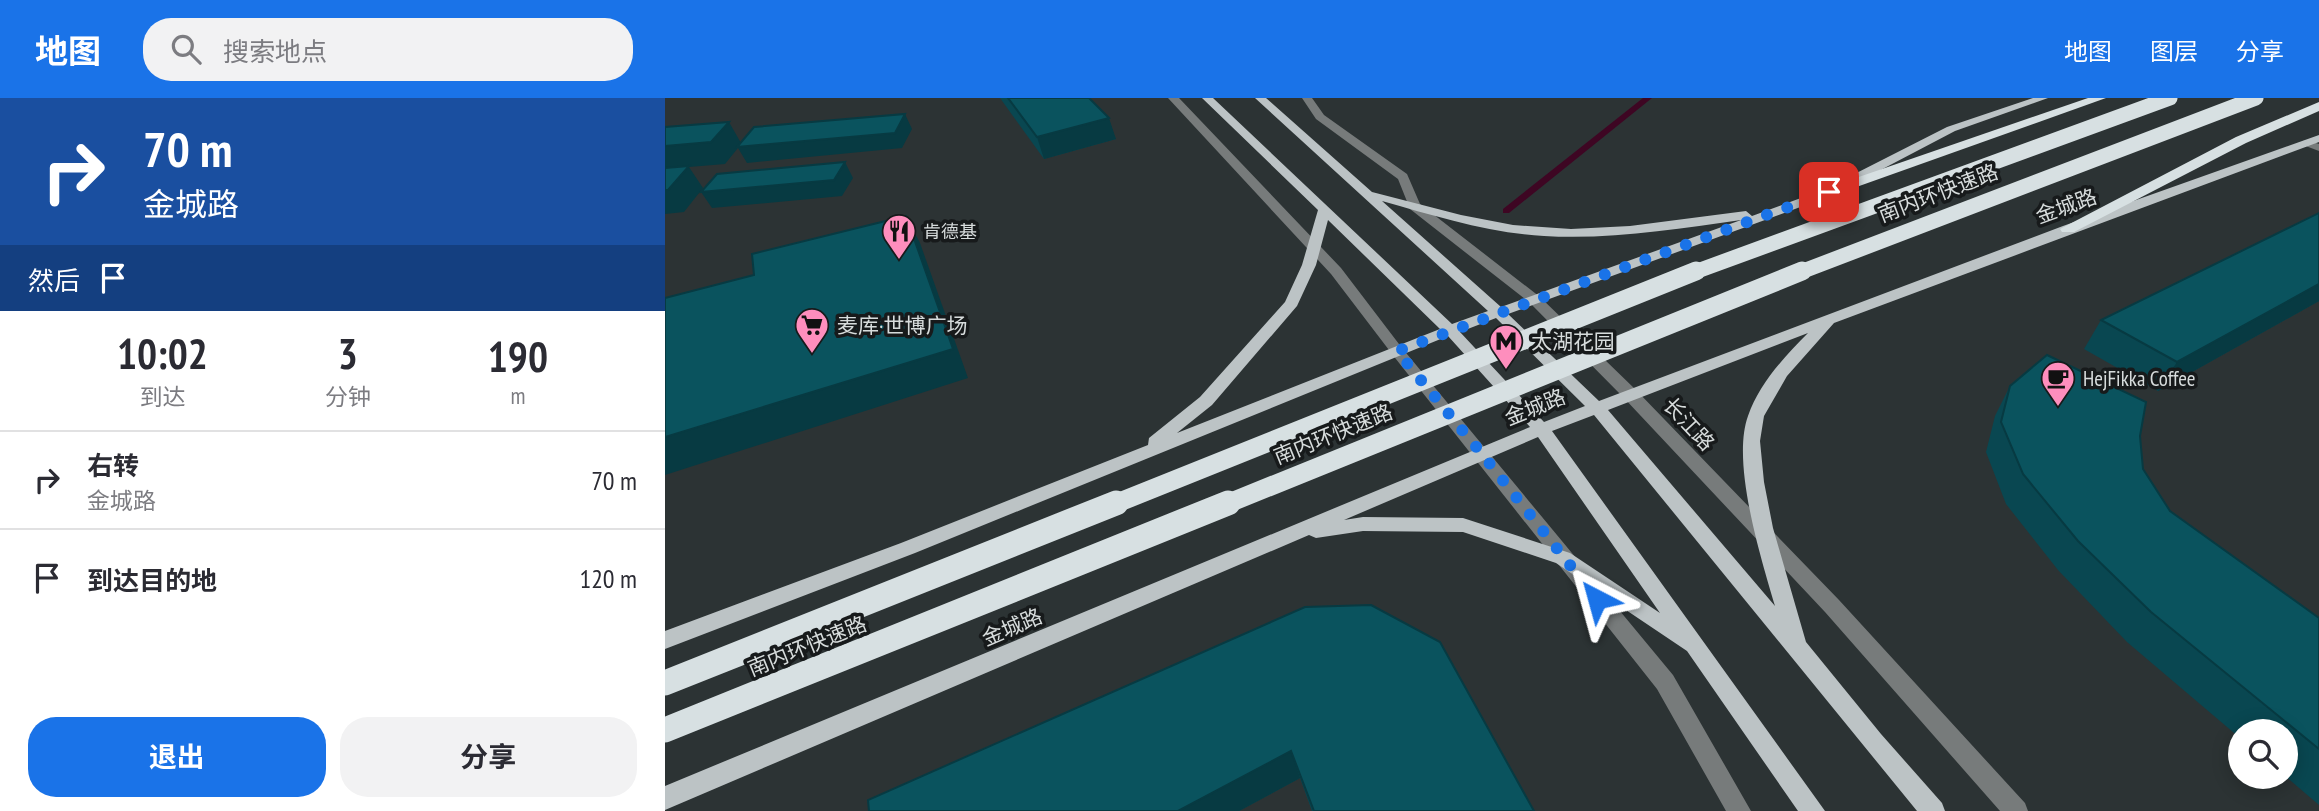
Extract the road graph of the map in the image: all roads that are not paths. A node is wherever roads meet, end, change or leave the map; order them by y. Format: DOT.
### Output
graph roads {
  1 [pos="1173,98"];
  2 [pos="1207,98"];
  3 [pos="1260,98"];
  4 [pos="1307,98"];
  5 [pos="2043,98"];
  6 [pos="2100,98"];
  7 [pos="2170,98"];
  8 [pos="2256,98"];
  9 [pos="2319,106"];
  10 [pos="2315,143"];
  11 [pos="1829,192"];
  12 [pos="1369,193"];
  13 [pos="1414,206"];
  14 [pos="1324,210"];
  15 [pos="1781,210"];
  16 [pos="2068,229"];
  17 [pos="1313,247"];
  18 [pos="1535,300"];
  19 [pos="1499,313"];
  20 [pos="1831,318"];
  21 [pos="1450,330"];
  22 [pos="1397,351"];
  23 [pos="1630,394"];
  24 [pos="1596,407"];
  25 [pos="1541,429"];
  26 [pos="1482,454"];
  27 [pos="1139,455"];
  28 [pos="1288,535"];
  29 [pos="1767,540"];
  30 [pos="1563,558"];
  31 [pos="665,640"];
  32 [pos="1697,648"];
  33 [pos="1798,648"];
  34 [pos="665,683"];
  35 [pos="665,730"];
  36 [pos="665,798"];
  37 [pos="1739,811"];
  38 [pos="1813,811"];
  39 [pos="1933,811"];
  40 [pos="2015,811"];
  1 -- 17 [label="lane"];
  2 -- 14 [label="main road"];
  3 -- 12 [label="main road"];
  4 -- 13 [label="lane, 长江路"];
  5 -- 11 [label="main road"];
  6 -- 11 [label="highway"];
  7 -- 34 [label="highway, 南内环快速路, bridge"];
  8 -- 35 [label="highway, 南内环快速路, bridge"];
  9 -- 16 [label="highway"];
  10 -- 16 [label="main road, 金城路"];
  11 -- 15 [label="main road"];
  12 -- 13 [label="main road"];
  12 -- 19 [label="main road"];
  13 -- 15 [label="main road"];
  13 -- 18 [label="lane, 长江路"];
  14 -- 17 [label="main road"];
  14 -- 21 [label="main road"];
  15 -- 18 [label="main road"];
  16 -- 20 [label="main road, 金城路"];
  17 -- 22 [label="lane"];
  17 -- 27 [label="main road"];
  18 -- 19 [label="main road"];
  18 -- 23 [label="lane, 长江路"];
  19 -- 21 [label="main road"];
  19 -- 24 [label="main road"];
  20 -- 23 [label="main road, 金城路"];
  20 -- 29 [label="main road"];
  21 -- 22 [label="main road"];
  21 -- 25 [label="main road"];
  22 -- 26 [label="lane"];
  22 -- 27 [label="main road"];
  23 -- 24 [label="main road, 金城路"];
  23 -- 29 [label="lane, 长江路"];
  24 -- 25 [label="main road, 金城路"];
  24 -- 33 [label="main road"];
  25 -- 26 [label="main road, 金城路"];
  25 -- 32 [label="main road"];
  26 -- 28 [label="main road, 金城路"];
  26 -- 30 [label="lane"];
  27 -- 31 [label="main road"];
  28 -- 30 [label="main road"];
  28 -- 36 [label="main road, 金城路"];
  29 -- 33 [label="main road"];
  29 -- 40 [label="lane, 长江路"];
  30 -- 32 [label="main road"];
  30 -- 37 [label="lane"];
  32 -- 38 [label="main road"];
  33 -- 39 [label="main road"];
}
